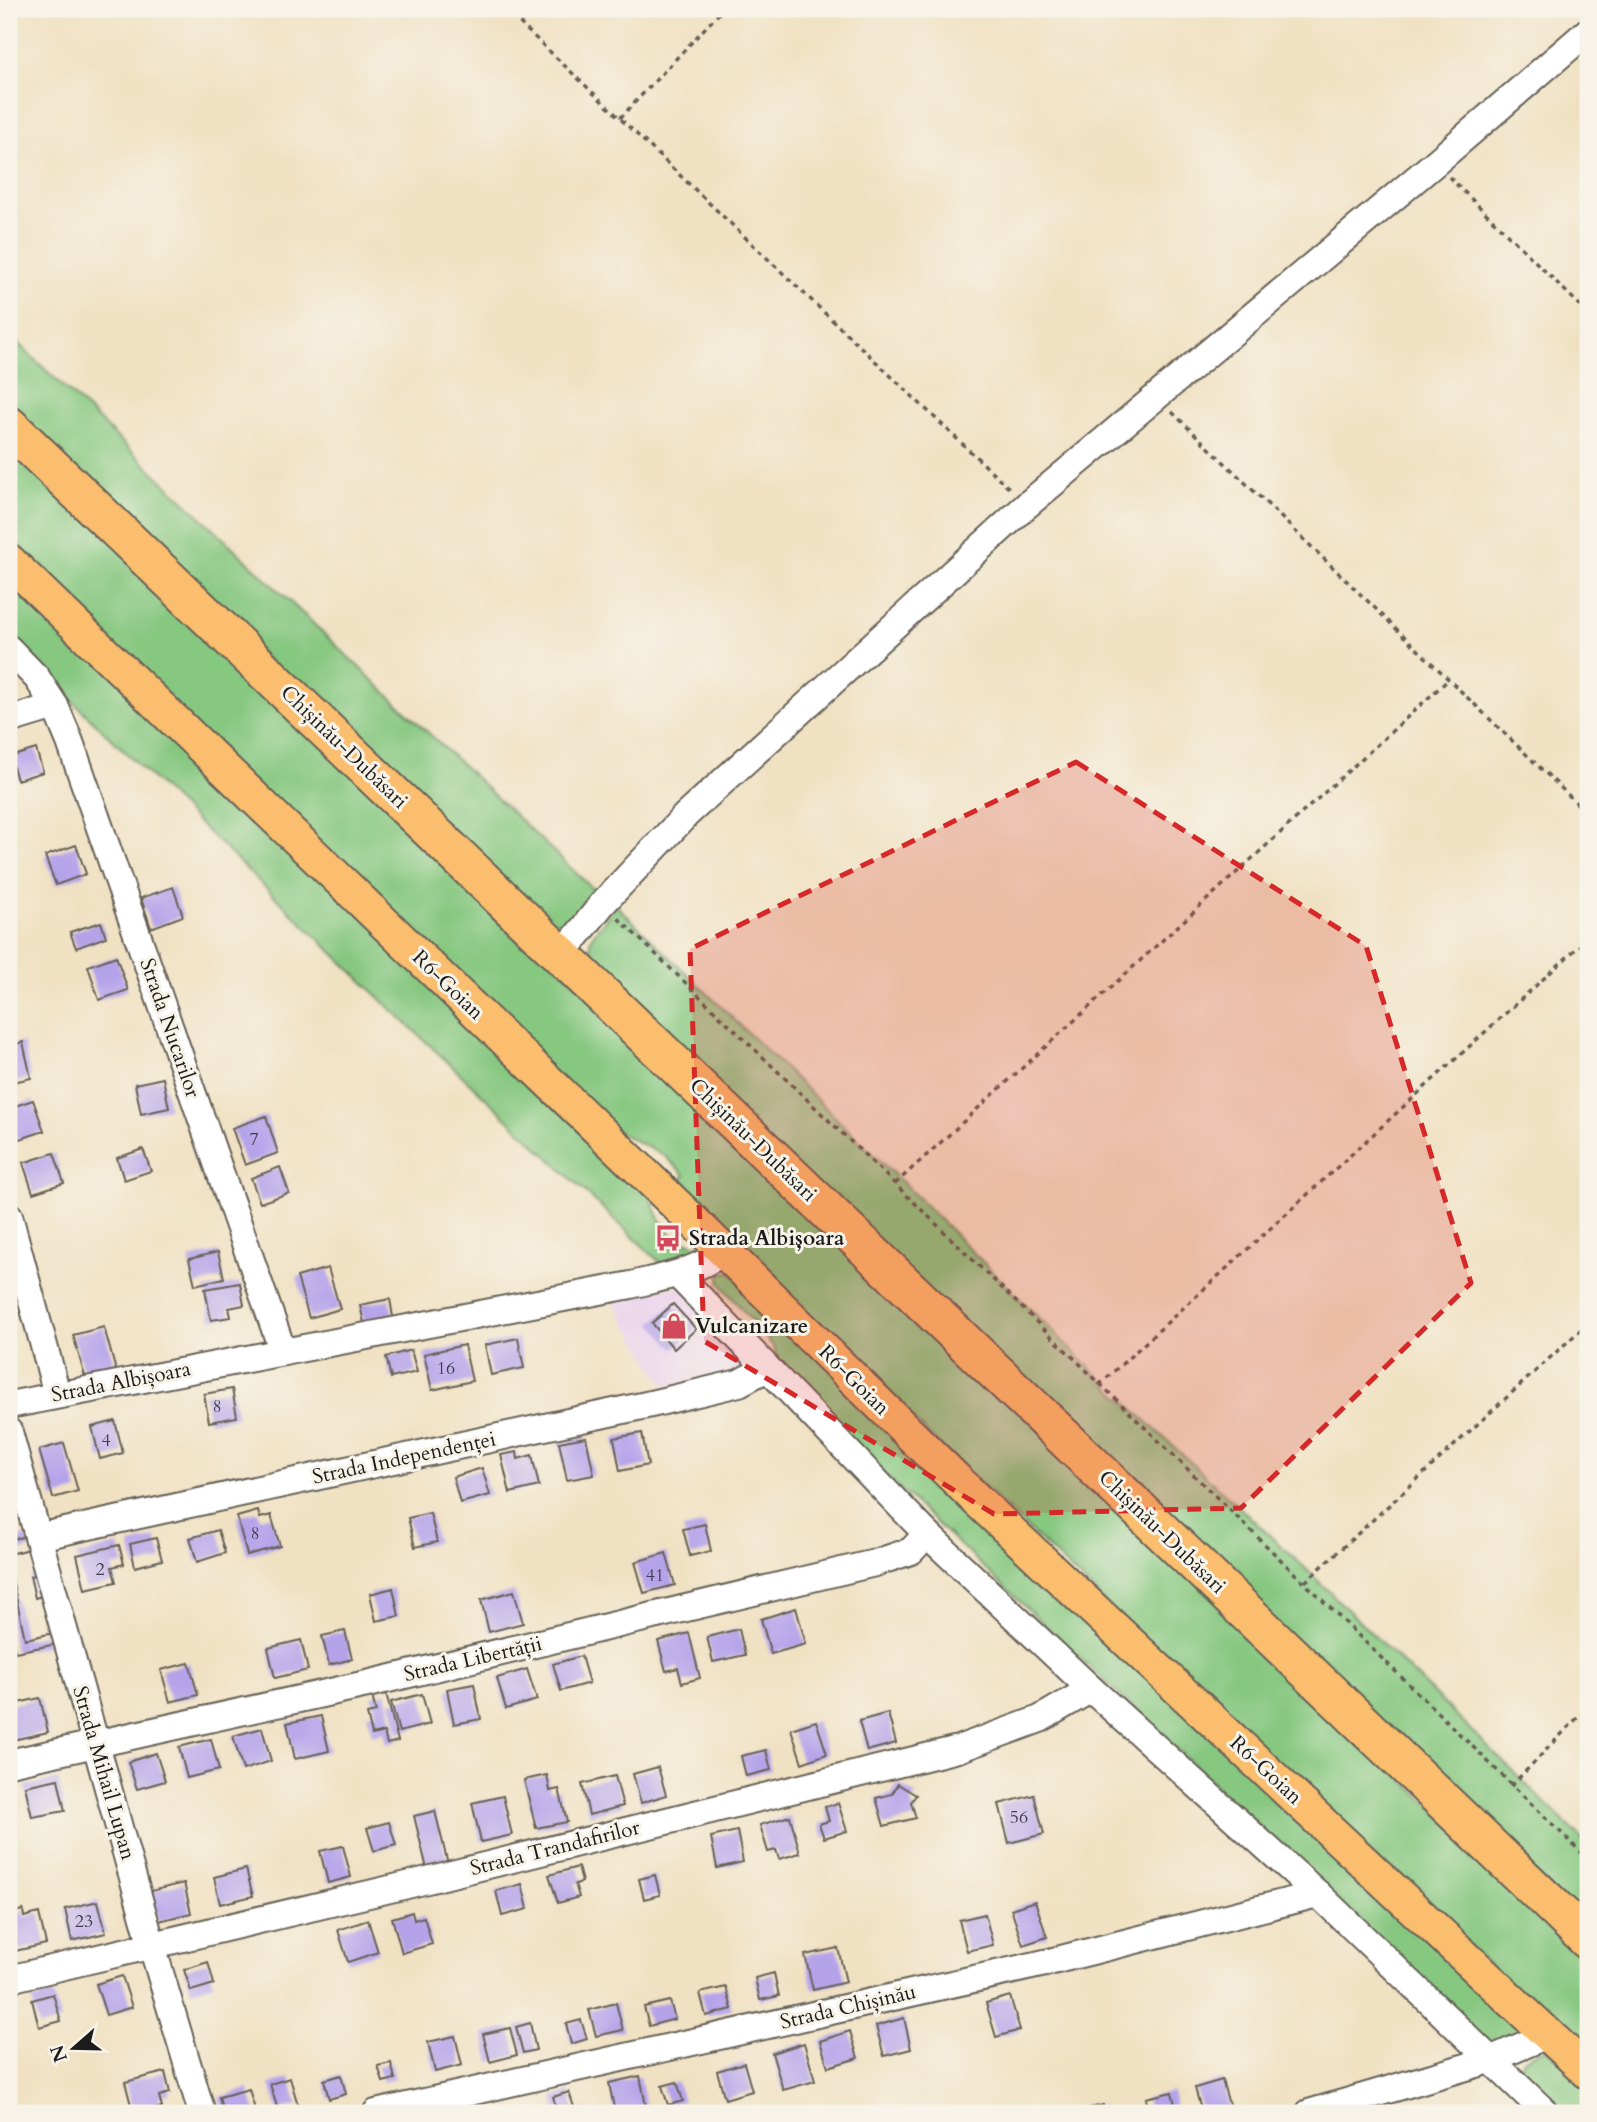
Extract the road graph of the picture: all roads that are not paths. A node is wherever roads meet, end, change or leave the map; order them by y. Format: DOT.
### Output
graph roads {
  1 [pos="1588,31"];
  2 [pos="9,426"];
  3 [pos="9,561"];
  4 [pos="9,649"];
  5 [pos="55,706"];
  6 [pos="9,720"];
  7 [pos="561,956"];
  8 [pos="9,1216"];
  9 [pos="724,1251"];
  10 [pos="677,1274"];
  11 [pos="283,1352"];
  12 [pos="767,1368"];
  13 [pos="57,1394"];
  14 [pos="9,1405"];
  15 [pos="9,1432"];
  16 [pos="928,1534"];
  17 [pos="38,1537"];
  18 [pos="1091,1689"];
  19 [pos="96,1744"];
  20 [pos="9,1763"];
  21 [pos="1318,1894"];
  22 [pos="1588,1940"];
  23 [pos="152,1946"];
  24 [pos="9,1979"];
  25 [pos="1549,2034"];
  26 [pos="1490,2060"];
  27 [pos="1588,2072"];
  28 [pos="202,2113"];
  29 [pos="376,2113"];
  30 [pos="1309,2113"];
  31 [pos="1546,2113"];
  1 -- 7 [label="street"];
  2 -- 7 [label="highway, Chișinău-Dubăsari"];
  3 -- 9 [label="main road, R6-Goian"];
  4 -- 5 [label="street, Strada Nucarilor"];
  5 -- 6 [label="street"];
  5 -- 11 [label="street, Strada Nucarilor"];
  7 -- 22 [label="highway, Chișinău-Dubăsari"];
  8 -- 13 [label="street"];
  9 -- 10 [label="street, Strada Albișoara"];
  9 -- 25 [label="main road, R6-Goian"];
  10 -- 11 [label="street, Strada Albișoara"];
  10 -- 12 [label="street"];
  11 -- 13 [label="street, Strada Albișoara"];
  12 -- 16 [label="street"];
  12 -- 17 [label="street, Strada Independenței"];
  13 -- 14 [label="street, Strada Albișoara"];
  15 -- 17 [label="street, Strada Mihail Lupan"];
  16 -- 18 [label="street"];
  16 -- 19 [label="street, Strada Libertății"];
  17 -- 19 [label="street, Strada Mihail Lupan"];
  18 -- 21 [label="street"];
  18 -- 23 [label="street, Strada Trandafirilor"];
  19 -- 20 [label="street, Strada Libertății"];
  19 -- 23 [label="street, Strada Mihail Lupan"];
  21 -- 26 [label="street"];
  21 -- 29 [label="street, Strada Chișinău"];
  23 -- 24 [label="street, Strada Trandafirilor"];
  23 -- 28 [label="street, Strada Mihail Lupan"];
  25 -- 26 [label="street"];
  25 -- 27 [label="main road, R6-Goian"];
  26 -- 30 [label="street"];
  26 -- 31 [label="street"];
}
